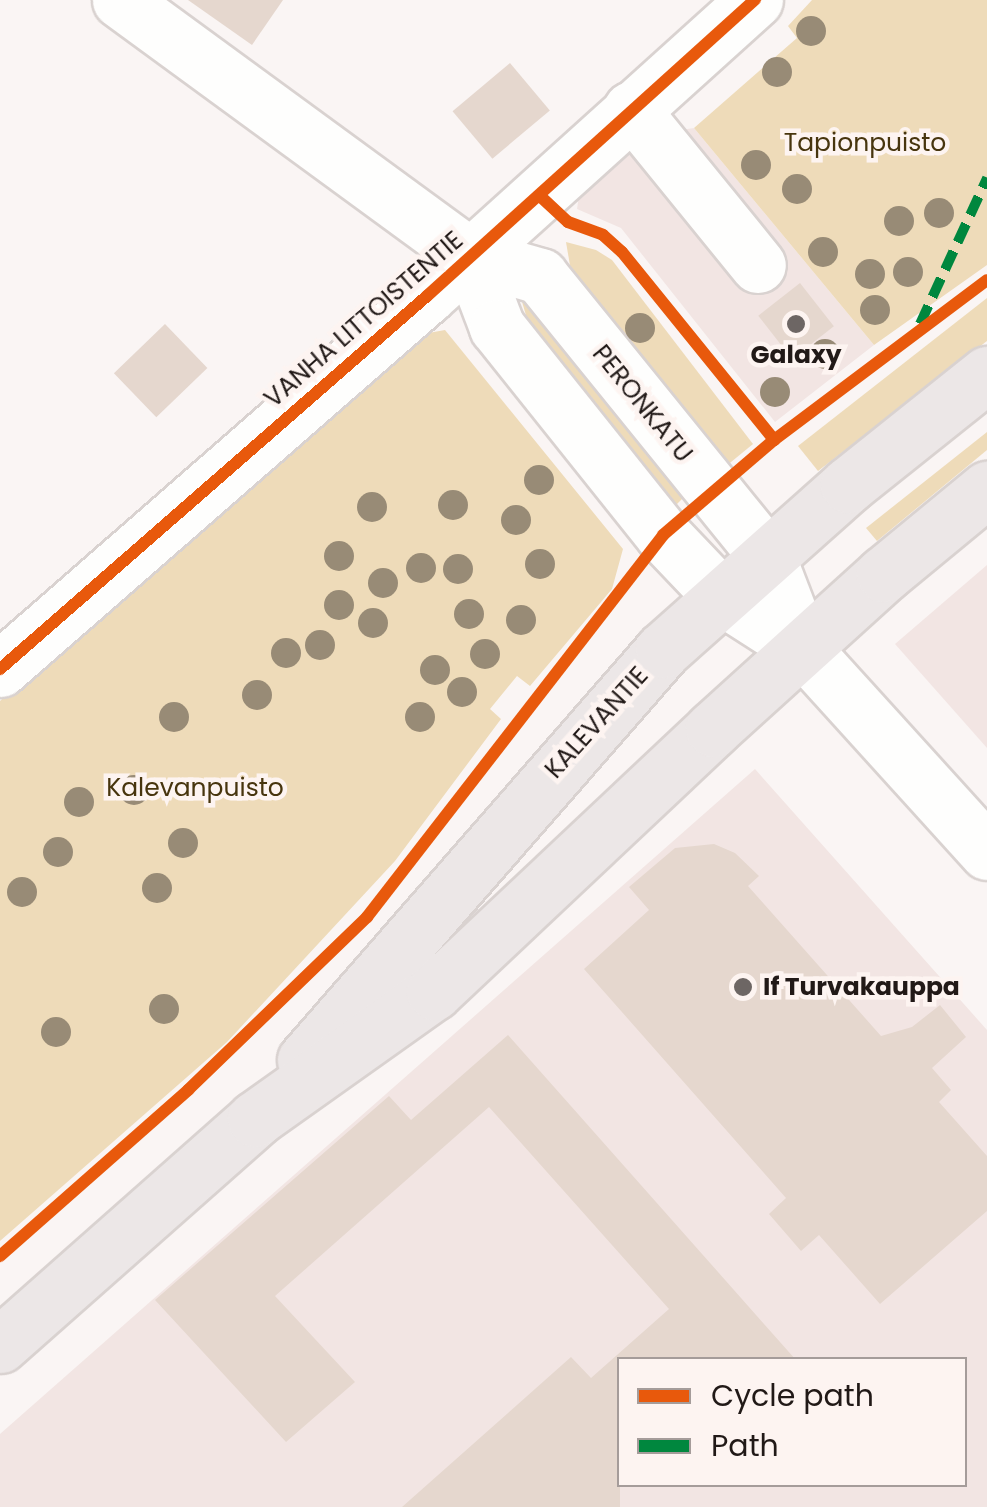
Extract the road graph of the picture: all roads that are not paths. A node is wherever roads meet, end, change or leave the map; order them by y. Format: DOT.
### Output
graph roads {
  1 [pos="120,0"];
  2 [pos="755,0"];
  3 [pos="631,109"];
  4 [pos="470,256"];
  5 [pos="758,265"];
  6 [pos="987,374"];
  7 [pos="987,489"];
  8 [pos="768,558"];
  9 [pos="722,597"];
  10 [pos="803,648"];
  11 [pos="0,668"];
  12 [pos="987,852"];
  13 [pos="255,1120"];
  14 [pos="0,1345"];
  1 -- 4 [label="street, PERONKATU"];
  2 -- 3 [label="street, VANHA LITTOISTENTIE"];
  3 -- 4 [label="street, VANHA LITTOISTENTIE"];
  3 -- 5 [label="street"];
  4 -- 8 [label="street, PERONKATU"];
  4 -- 9 [label="street, PERONKATU"];
  4 -- 11 [label="street, VANHA LITTOISTENTIE"];
  6 -- 8 [label="main road, KALEVANTIE"];
  7 -- 10 [label="main road, KALEVANTIE"];
  8 -- 9 [label="main road, KALEVANTIE"];
  8 -- 10 [label="street, PERONKATU"];
  9 -- 10 [label="street, PERONKATU"];
  9 -- 13 [label="main road, KALEVANTIE"];
  10 -- 12 [label="street, PERONKATU"];
  10 -- 13 [label="main road, KALEVANTIE"];
  13 -- 14 [label="main road, KALEVANTIE"];
}
